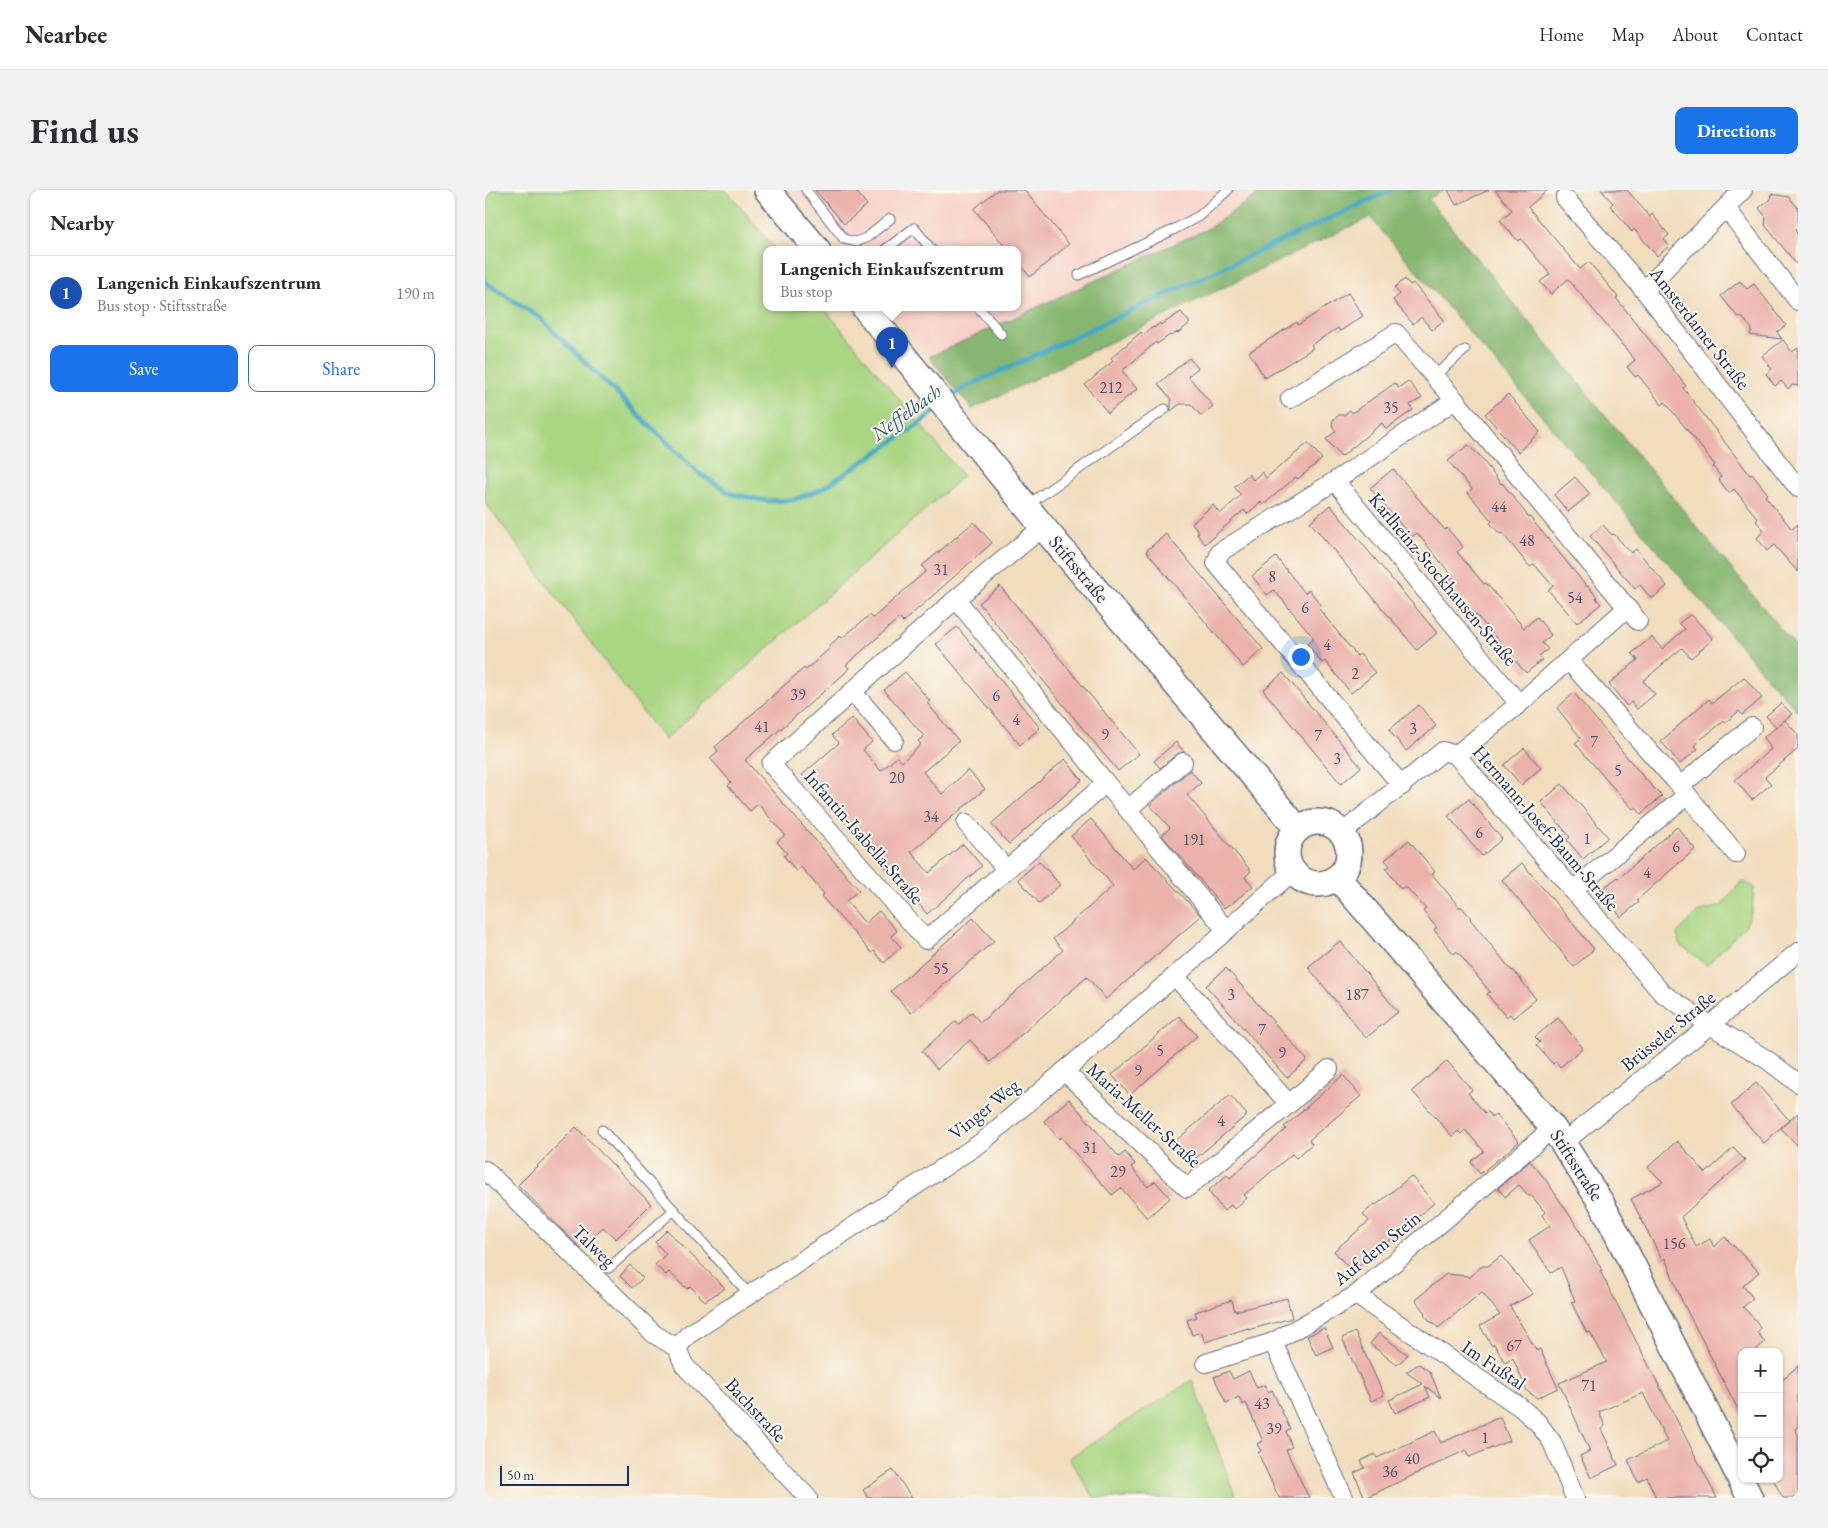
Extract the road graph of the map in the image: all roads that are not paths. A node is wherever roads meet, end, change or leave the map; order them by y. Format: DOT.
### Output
graph roads {
  1 [pos="767,190"];
  2 [pos="805,190"];
  3 [pos="1228,190"];
  4 [pos="1743,190"];
  5 [pos="1565,198"];
  6 [pos="1726,208"];
  7 [pos="890,219"];
  8 [pos="814,246"];
  9 [pos="890,246"];
  10 [pos="928,246"];
  11 [pos="1079,275"];
  12 [pos="1644,290"];
  13 [pos="1798,301"];
  14 [pos="867,311"];
  15 [pos="981,311"];
  16 [pos="1001,334"];
  17 [pos="1465,350"];
  18 [pos="1434,376"];
  19 [pos="1290,398"];
  20 [pos="1455,400"];
  21 [pos="1165,409"];
  22 [pos="1335,481"];
  23 [pos="1798,488"];
  24 [pos="1026,506"];
  25 [pos="1043,527"];
  26 [pos="956,599"];
  27 [pos="1569,661"];
  28 [pos="853,692"];
  29 [pos="1519,704"];
  30 [pos="1752,727"];
  31 [pos="894,740"];
  32 [pos="1456,754"];
  33 [pos="1183,762"];
  34 [pos="1106,782"];
  35 [pos="1402,786"];
  36 [pos="1683,791"];
  37 [pos="1128,809"];
  38 [pos="966,823"];
  39 [pos="1298,829"];
  40 [pos="1341,834"];
  41 [pos="1736,854"];
  42 [pos="1006,869"];
  43 [pos="1293,872"];
  44 [pos="1337,877"];
  45 [pos="1572,891"];
  46 [pos="1226,930"];
  47 [pos="1798,952"];
  48 [pos="1175,976"];
  49 [pos="1710,1025"];
  50 [pos="1329,1068"];
  51 [pos="1064,1071"];
  52 [pos="1798,1083"];
  53 [pos="1289,1104"];
  54 [pos="602,1130"];
  55 [pos="1558,1135"];
  56 [pos="485,1170"];
  57 [pos="674,1210"];
  58 [pos="609,1268"];
  59 [pos="749,1294"];
  60 [pos="1356,1295"];
  61 [pos="1273,1342"];
  62 [pos="677,1348"];
  63 [pos="1205,1363"];
  64 [pos="809,1498"];
  65 [pos="1344,1498"];
  66 [pos="1575,1498"];
  67 [pos="1750,1498"];
  1 -- 8 [label="street"];
  2 -- 7 [label="lane"];
  3 -- 11 [label="lane"];
  4 -- 6 [label="street"];
  5 -- 12 [label="street, Amsterdamer Straße"];
  6 -- 12 [label="street"];
  6 -- 13 [label="street"];
  9 -- 10 [label="lane"];
  12 -- 23 [label="street, Amsterdamer Straße"];
  14 -- 24 [label="street, Stiftsstraße"];
  15 -- 16 [label="lane"];
  17 -- 18 [label="lane"];
  18 -- 19 [label="street"];
  18 -- 20 [label="street"];
  20 -- 22 [label="street"];
  20 -- 27 [label="street"];
  21 -- 24 [label="lane"];
  22 -- 29 [label="street, Karlheinz-Stockhausen-Straße"];
  22 -- 35 [label="street"];
  24 -- 25 [label="street, Stiftsstraße"];
  25 -- 26 [label="street, Infantin-Isabella-Straße"];
  25 -- 39 [label="street, Stiftsstraße"];
  26 -- 28 [label="street, Infantin-Isabella-Straße"];
  26 -- 34 [label="street"];
  27 -- 29 [label="street"];
  27 -- 36 [label="street"];
  28 -- 31 [label="street"];
  28 -- 42 [label="street, Infantin-Isabella-Straße"];
  29 -- 32 [label="street"];
  30 -- 36 [label="street"];
  32 -- 35 [label="street, Hermann-Josef-Baum-Straße"];
  32 -- 45 [label="street, Hermann-Josef-Baum-Straße"];
  33 -- 37 [label="street"];
  34 -- 37 [label="street"];
  34 -- 42 [label="street, Infantin-Isabella-Straße"];
  35 -- 40 [label="street, Hermann-Josef-Baum-Straße"];
  36 -- 41 [label="street"];
  36 -- 45 [label="street"];
  37 -- 46 [label="street"];
  38 -- 42 [label="street"];
  39 -- 40 [label="street"];
  39 -- 43 [label="street"];
  40 -- 44 [label="street"];
  43 -- 44 [label="street"];
  43 -- 46 [label="street, Vinger Weg"];
  44 -- 55 [label="street, Stiftsstraße"];
  45 -- 49 [label="street, Hermann-Josef-Baum-Straße"];
  46 -- 48 [label="street, Vinger Weg"];
  47 -- 49 [label="street, Brüsseler Straße"];
  48 -- 51 [label="street, Vinger Weg"];
  48 -- 53 [label="street"];
  49 -- 52 [label="street, Hermann-Josef-Baum-Straße"];
  49 -- 55 [label="street, Brüsseler Straße"];
  50 -- 53 [label="street, Maria-Meller-Straße"];
  51 -- 53 [label="street, Maria-Meller-Straße"];
  51 -- 59 [label="street, Vinger Weg"];
  54 -- 57 [label="lane"];
  55 -- 60 [label="street, Auf dem Stein"];
  55 -- 67 [label="street, Stiftsstraße"];
  56 -- 62 [label="street, Talweg"];
  57 -- 58 [label="lane"];
  57 -- 59 [label="lane"];
  59 -- 62 [label="street, Vinger Weg"];
  60 -- 61 [label="street, Auf dem Stein"];
  60 -- 66 [label="street, Im Fußtal"];
  61 -- 63 [label="street, Auf dem Stein"];
  61 -- 65 [label="street"];
  62 -- 64 [label="street, Bachstraße"];
}
